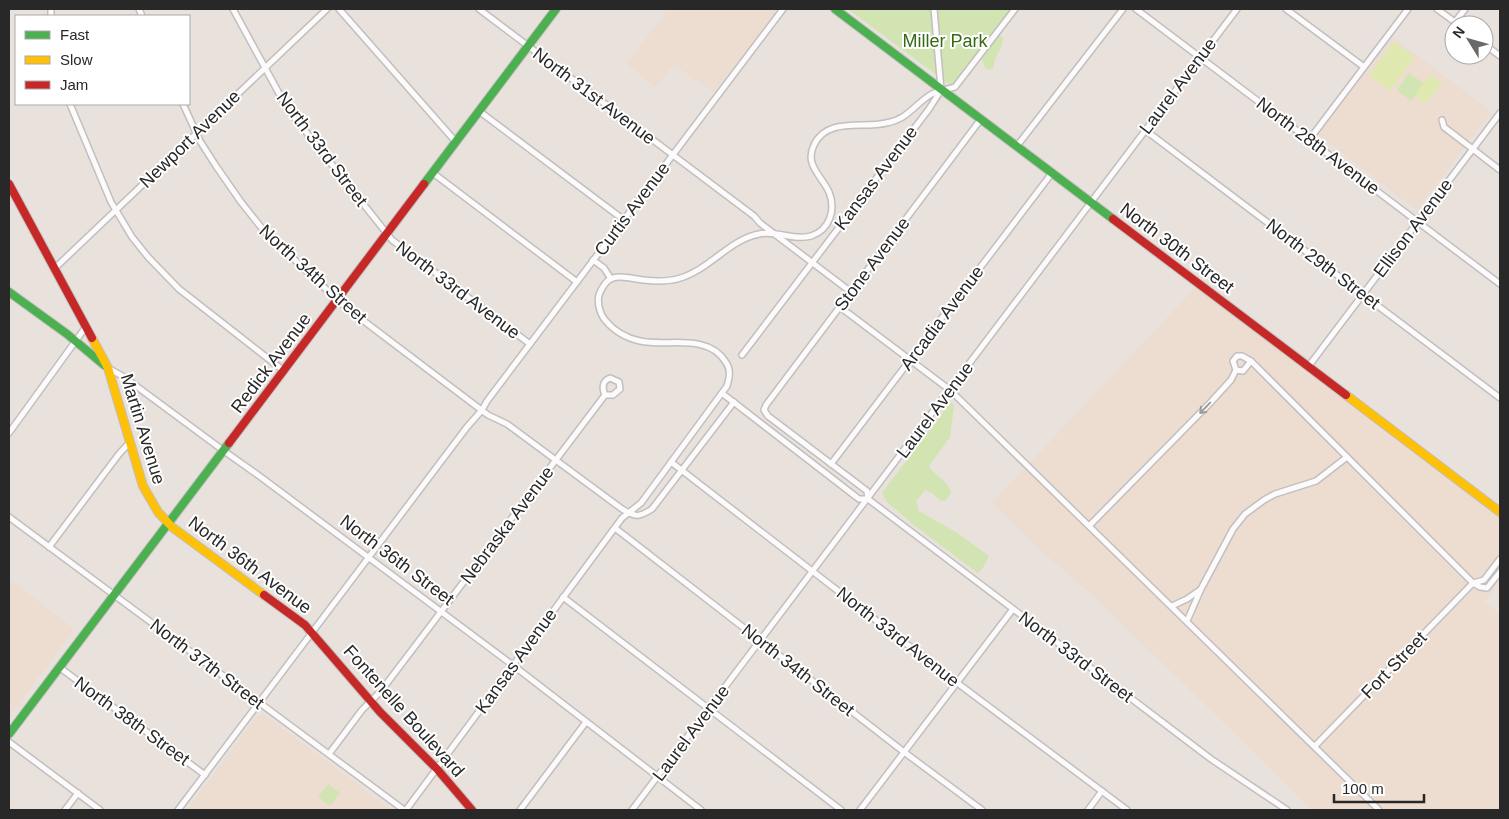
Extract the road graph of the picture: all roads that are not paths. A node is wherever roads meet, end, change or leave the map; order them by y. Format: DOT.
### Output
graph roads {
  1 [pos="233,9"];
  2 [pos="327,9"];
  3 [pos="339,9"];
  4 [pos="479,9"];
  5 [pos="556,9"];
  6 [pos="783,9"];
  7 [pos="834,9"];
  8 [pos="934,9"];
  9 [pos="1015,9"];
  10 [pos="1123,9"];
  11 [pos="1136,9"];
  12 [pos="1237,9"];
  13 [pos="1286,9"];
  14 [pos="1408,9"];
  15 [pos="528,46"];
  16 [pos="1200,57"];
  17 [pos="1364,67"];
  18 [pos="264,68"];
  19 [pos="941,90"];
  20 [pos="70,105"];
  21 [pos="184,105"];
  22 [pos="479,111"];
  23 [pos="1500,113"];
  24 [pos="981,119"];
  25 [pos="1442,120"];
  26 [pos="1145,130"];
  27 [pos="196,133"];
  28 [pos="1309,140"];
  29 [pos="456,142"];
  30 [pos="1017,146"];
  31 [pos="1473,150"];
  32 [pos="672,155"];
  33 [pos="1500,170"];
  34 [pos="433,173"];
  35 [pos="1052,173"];
  36 [pos="9,184"];
  37 [pos="1091,202"];
  38 [pos="116,210"];
  39 [pos="624,220"];
  40 [pos="1418,222"];
  41 [pos="387,234"];
  42 [pos="777,235"];
  43 [pos="593,260"];
  44 [pos="813,262"];
  45 [pos="54,269"];
  46 [pos="611,279"];
  47 [pos="577,282"];
  48 [pos="1500,284"];
  49 [pos="9,292"];
  50 [pos="851,292"];
  51 [pos="1363,294"];
  52 [pos="338,300"];
  53 [pos="840,307"];
  54 [pos="85,328"];
  55 [pos="76,342"];
  56 [pos="530,344"];
  57 [pos="742,355"];
  58 [pos="910,360"];
  59 [pos="1251,361"];
  60 [pos="1308,367"];
  61 [pos="108,368"];
  62 [pos="1236,370"];
  63 [pos="284,371"];
  64 [pos="950,390"];
  65 [pos="723,394"];
  66 [pos="605,395"];
  67 [pos="1500,398"];
  68 [pos="734,402"];
  69 [pos="482,410"];
  70 [pos="764,410"];
  71 [pos="9,433"];
  72 [pos="130,442"];
  73 [pos="224,451"];
  74 [pos="1347,457"];
  75 [pos="556,461"];
  76 [pos="671,462"];
  77 [pos="831,464"];
  78 [pos="682,471"];
  79 [pos="868,499"];
  80 [pos="1500,512"];
  81 [pos="628,513"];
  82 [pos="9,517"];
  83 [pos="168,523"];
  84 [pos="1089,526"];
  85 [pos="615,528"];
  86 [pos="49,547"];
  87 [pos="369,558"];
  88 [pos="1500,559"];
  89 [pos="814,572"];
  90 [pos="1500,572"];
  91 [pos="1473,583"];
  92 [pos="1201,589"];
  93 [pos="114,595"];
  94 [pos="563,597"];
  95 [pos="1172,606"];
  96 [pos="1013,609"];
  97 [pos="442,612"];
  98 [pos="1187,621"];
  99 [pos="313,633"];
  100 [pos="761,641"];
  101 [pos="514,666"];
  102 [pos="59,667"];
  103 [pos="956,682"];
  104 [pos="259,702"];
  105 [pos="371,702"];
  106 [pos="709,709"];
  107 [pos="586,722"];
  108 [pos="9,734"];
  109 [pos="9,742"];
  110 [pos="1315,746"];
  111 [pos="904,752"];
  112 [pos="329,754"];
  113 [pos="437,769"];
  114 [pos="205,775"];
  115 [pos="658,777"];
  116 [pos="1102,791"];
  117 [pos="78,793"];
  118 [pos="65,810"];
  119 [pos="100,810"];
  120 [pos="178,810"];
  121 [pos="405,810"];
  122 [pos="472,810"];
  123 [pos="520,810"];
  124 [pos="632,810"];
  125 [pos="701,810"];
  126 [pos="841,810"];
  127 [pos="860,810"];
  128 [pos="982,810"];
  129 [pos="1088,810"];
  130 [pos="1127,810"];
  131 [pos="1287,810"];
  132 [pos="1379,810"];
  1 -- 18 [label="street, North 33rd Street"];
  2 -- 18 [label="street, Newport Avenue"];
  3 -- 29 [label="street"];
  4 -- 15 [label="street, North 31st Avenue"];
  5 -- 15 [label="main road, Redick Avenue"];
  6 -- 32 [label="street, Curtis Avenue"];
  7 -- 19 [label="main road, North 30th Street"];
  8 -- 19 [label="street"];
  9 -- 19 [label="street, Kansas Avenue"];
  10 -- 30 [label="street"];
  11 -- 16 [label="street, North 28th Avenue"];
  12 -- 16 [label="street, Laurel Avenue"];
  13 -- 17 [label="street"];
  14 -- 17 [label="street"];
  15 -- 22 [label="main road, Redick Avenue"];
  15 -- 32 [label="street, North 31st Avenue"];
  16 -- 26 [label="street, Laurel Avenue"];
  16 -- 28 [label="street, North 28th Avenue"];
  17 -- 28 [label="street"];
  18 -- 27 [label="street, Newport Avenue"];
  18 -- 41 [label="street, North 33rd Street"];
  19 -- 24 [label="main road, North 30th Street"];
  19 -- 42 [label="street"];
  19 -- 44 [label="street, Kansas Avenue"];
  20 -- 38 [label="street"];
  21 -- 27 [label="street, North 34th Street"];
  22 -- 29 [label="main road, Redick Avenue"];
  22 -- 39 [label="street"];
  23 -- 31 [label="street, Ellison Avenue"];
  24 -- 30 [label="main road, North 30th Street"];
  24 -- 50 [label="street, Stone Avenue"];
  25 -- 31 [label="street"];
  26 -- 37 [label="street, Laurel Avenue"];
  26 -- 51 [label="street, North 29th Street"];
  27 -- 38 [label="street, Newport Avenue"];
  27 -- 52 [label="street, North 34th Street"];
  28 -- 40 [label="street, North 28th Avenue"];
  29 -- 34 [label="main road, Redick Avenue"];
  30 -- 35 [label="main road, North 30th Street"];
  31 -- 33 [label="street"];
  31 -- 40 [label="street, Ellison Avenue"];
  32 -- 39 [label="street, Curtis Avenue"];
  32 -- 42 [label="street, North 31st Avenue"];
  34 -- 41 [label="main road, Redick Avenue"];
  34 -- 47 [label="street"];
  35 -- 37 [label="main road, North 30th Street"];
  35 -- 58 [label="street, Arcadia Avenue"];
  36 -- 45 [label="main road"];
  37 -- 60 [label="main road, North 30th Street"];
  37 -- 64 [label="street, Laurel Avenue"];
  38 -- 45 [label="street, Newport Avenue"];
  38 -- 63 [label="street"];
  39 -- 43 [label="street, Curtis Avenue"];
  40 -- 48 [label="street, North 28th Avenue"];
  40 -- 51 [label="street, Ellison Avenue"];
  41 -- 52 [label="main road, Redick Avenue"];
  41 -- 56 [label="street, North 33rd Avenue"];
  42 -- 44 [label="street, North 31st Avenue"];
  42 -- 46 [label="street"];
  43 -- 46 [label="street"];
  43 -- 47 [label="street, Curtis Avenue"];
  44 -- 50 [label="street, North 31st Avenue"];
  44 -- 57 [label="street, Kansas Avenue"];
  45 -- 54 [label="main road"];
  46 -- 65 [label="street"];
  47 -- 56 [label="street, Curtis Avenue"];
  49 -- 55 [label="main road"];
  50 -- 53 [label="street, Stone Avenue"];
  51 -- 60 [label="street, Ellison Avenue"];
  51 -- 67 [label="street, North 29th Street"];
  52 -- 63 [label="main road, Redick Avenue"];
  52 -- 69 [label="street, North 34th Street"];
  53 -- 58 [label="street"];
  53 -- 70 [label="street, Stone Avenue"];
  54 -- 55 [label="street"];
  54 -- 61 [label="main road, North 36th Street"];
  55 -- 61 [label="main road"];
  55 -- 71 [label="street"];
  56 -- 69 [label="street, Curtis Avenue"];
  58 -- 64 [label="street"];
  58 -- 77 [label="street, Arcadia Avenue"];
  59 -- 62 [label="street"];
  59 -- 62 [label="street"];
  59 -- 74 [label="street"];
  60 -- 80 [label="main road, North 30th Street"];
  61 -- 72 [label="main road, Martin Avenue"];
  61 -- 73 [label="street, North 36th Street"];
  62 -- 84 [label="street, one-way"];
  63 -- 73 [label="main road, Redick Avenue"];
  64 -- 79 [label="street, Laurel Avenue"];
  64 -- 84 [label="street"];
  65 -- 68 [label="street, North 33rd Street"];
  65 -- 76 [label="street, Kansas Avenue"];
  66 -- 75 [label="street, Nebraska Avenue"];
  68 -- 78 [label="street"];
  68 -- 79 [label="street, North 33rd Street"];
  69 -- 75 [label="street, North 34th Street"];
  69 -- 87 [label="street, Curtis Avenue"];
  70 -- 77 [label="street, North 33rd Street"];
  72 -- 83 [label="main road, Martin Avenue"];
  72 -- 86 [label="street"];
  73 -- 83 [label="main road, Redick Avenue"];
  73 -- 87 [label="street, North 36th Street"];
  74 -- 91 [label="street"];
  74 -- 92 [label="street"];
  75 -- 81 [label="street, North 34th Street"];
  75 -- 97 [label="street, Nebraska Avenue"];
  76 -- 78 [label="street, North 33rd Avenue"];
  76 -- 81 [label="street, Kansas Avenue"];
  77 -- 79 [label="street, North 33rd Street"];
  78 -- 81 [label="street"];
  78 -- 89 [label="street, North 33rd Avenue"];
  79 -- 89 [label="street, Laurel Avenue"];
  79 -- 96 [label="street, North 33rd Street"];
  81 -- 85 [label="street, Kansas Avenue"];
  82 -- 86 [label="street, North 37th Street"];
  83 -- 93 [label="main road, Redick Avenue"];
  83 -- 99 [label="main road, North 36th Avenue"];
  84 -- 95 [label="street"];
  85 -- 94 [label="street, Kansas Avenue"];
  85 -- 100 [label="street, North 34th Street"];
  86 -- 93 [label="street, North 37th Street"];
  87 -- 97 [label="street, North 36th Street"];
  87 -- 99 [label="street, Curtis Avenue"];
  88 -- 91 [label="street, Fort Street"];
  89 -- 100 [label="street, Laurel Avenue"];
  89 -- 103 [label="street, North 33rd Avenue"];
  90 -- 91 [label="street"];
  91 -- 110 [label="street, Fort Street"];
  92 -- 95 [label="street"];
  92 -- 98 [label="street"];
  93 -- 102 [label="main road, Redick Avenue"];
  93 -- 104 [label="street, North 37th Street"];
  94 -- 101 [label="street, Kansas Avenue"];
  94 -- 106 [label="street"];
  95 -- 98 [label="street"];
  96 -- 103 [label="street"];
  96 -- 131 [label="street, North 33rd Street"];
  97 -- 101 [label="street, North 36th Street"];
  97 -- 105 [label="street, Nebraska Avenue"];
  98 -- 110 [label="street"];
  99 -- 104 [label="street"];
  99 -- 105 [label="main road, Fontenelle Boulevard"];
  100 -- 106 [label="street, Laurel Avenue"];
  100 -- 111 [label="street, North 34th Street"];
  101 -- 107 [label="street, North 36th Street"];
  101 -- 113 [label="street, Kansas Avenue"];
  102 -- 108 [label="main road, Redick Avenue"];
  102 -- 114 [label="street, North 38th Street"];
  103 -- 111 [label="street"];
  103 -- 116 [label="street, North 33rd Avenue"];
  104 -- 112 [label="street, North 37th Street"];
  104 -- 114 [label="street"];
  105 -- 112 [label="street, Nebraska Avenue"];
  105 -- 113 [label="main road, Fontenelle Boulevard"];
  106 -- 115 [label="street, Laurel Avenue"];
  106 -- 126 [label="street"];
  107 -- 115 [label="street, North 36th Street"];
  107 -- 123 [label="street"];
  109 -- 117 [label="street"];
  110 -- 132 [label="street"];
  111 -- 127 [label="street"];
  111 -- 128 [label="street, North 34th Street"];
  112 -- 121 [label="street, North 37th Street"];
  113 -- 121 [label="street, Kansas Avenue"];
  113 -- 122 [label="main road, Fontenelle Boulevard"];
  114 -- 120 [label="street"];
  115 -- 124 [label="street, Laurel Avenue"];
  115 -- 125 [label="street, North 36th Street"];
  116 -- 129 [label="street"];
  116 -- 130 [label="street, North 33rd Avenue"];
  117 -- 118 [label="street"];
  117 -- 119 [label="street"];
}
